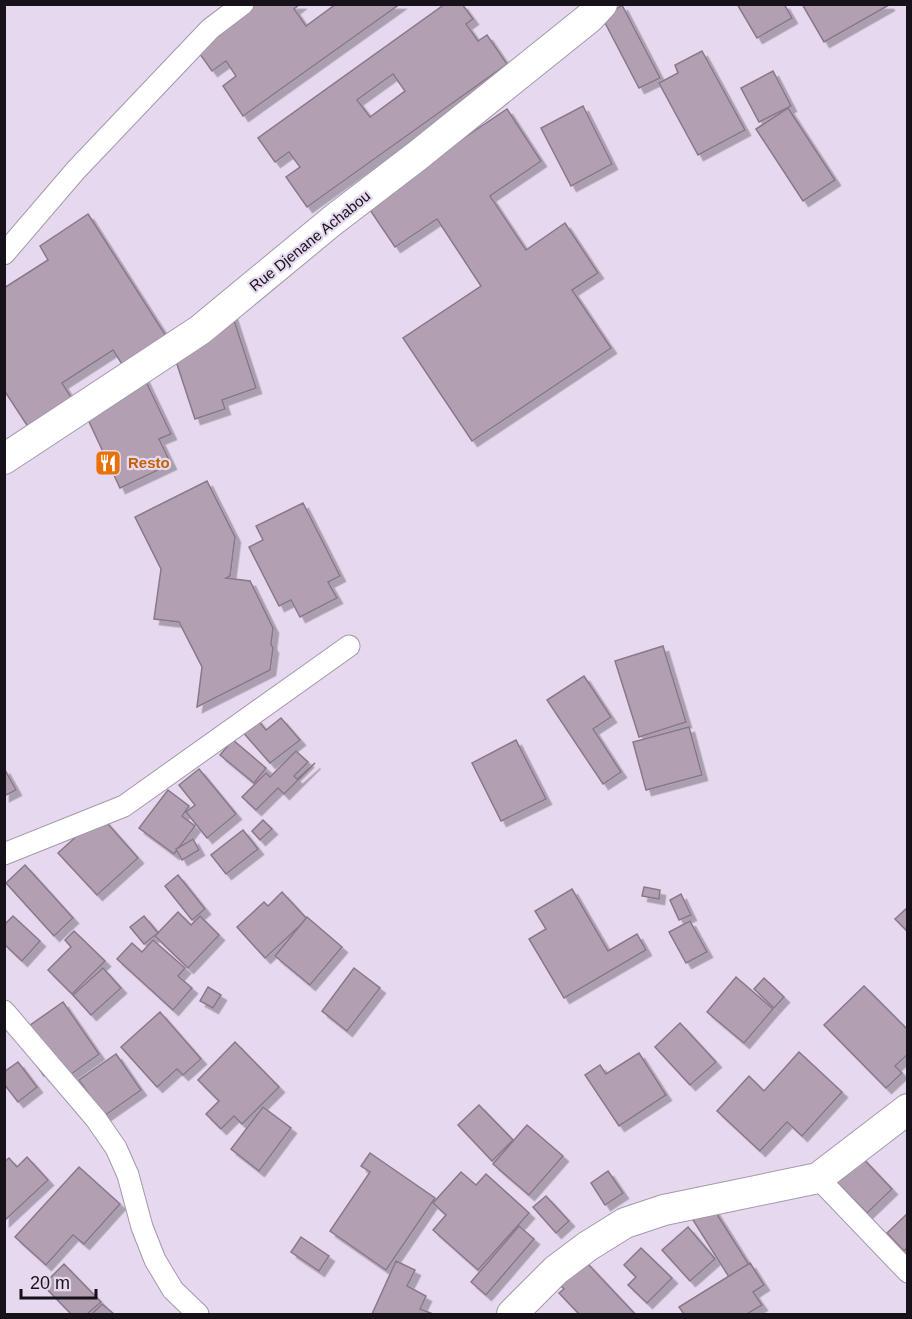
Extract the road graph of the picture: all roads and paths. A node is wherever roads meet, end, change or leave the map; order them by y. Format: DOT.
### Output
graph roads {
  1 [pos="243,4"];
  2 [pos="602,4"];
  3 [pos="4,254"];
  4 [pos="4,459"];
  5 [pos="349,646"];
  6 [pos="4,854"];
  7 [pos="4,1011"];
  8 [pos="908,1109"];
  9 [pos="818,1178"];
  10 [pos="908,1272"];
  11 [pos="198,1314"];
  12 [pos="512,1314"];
  1 -- 3 [label="street"];
  2 -- 4 [label="main road, Rue Djenane Achabou"];
  5 -- 6 [label="street"];
  7 -- 11 [label="street"];
  8 -- 9 [label="main road"];
  9 -- 10 [label="street"];
  9 -- 12 [label="main road"];
}
